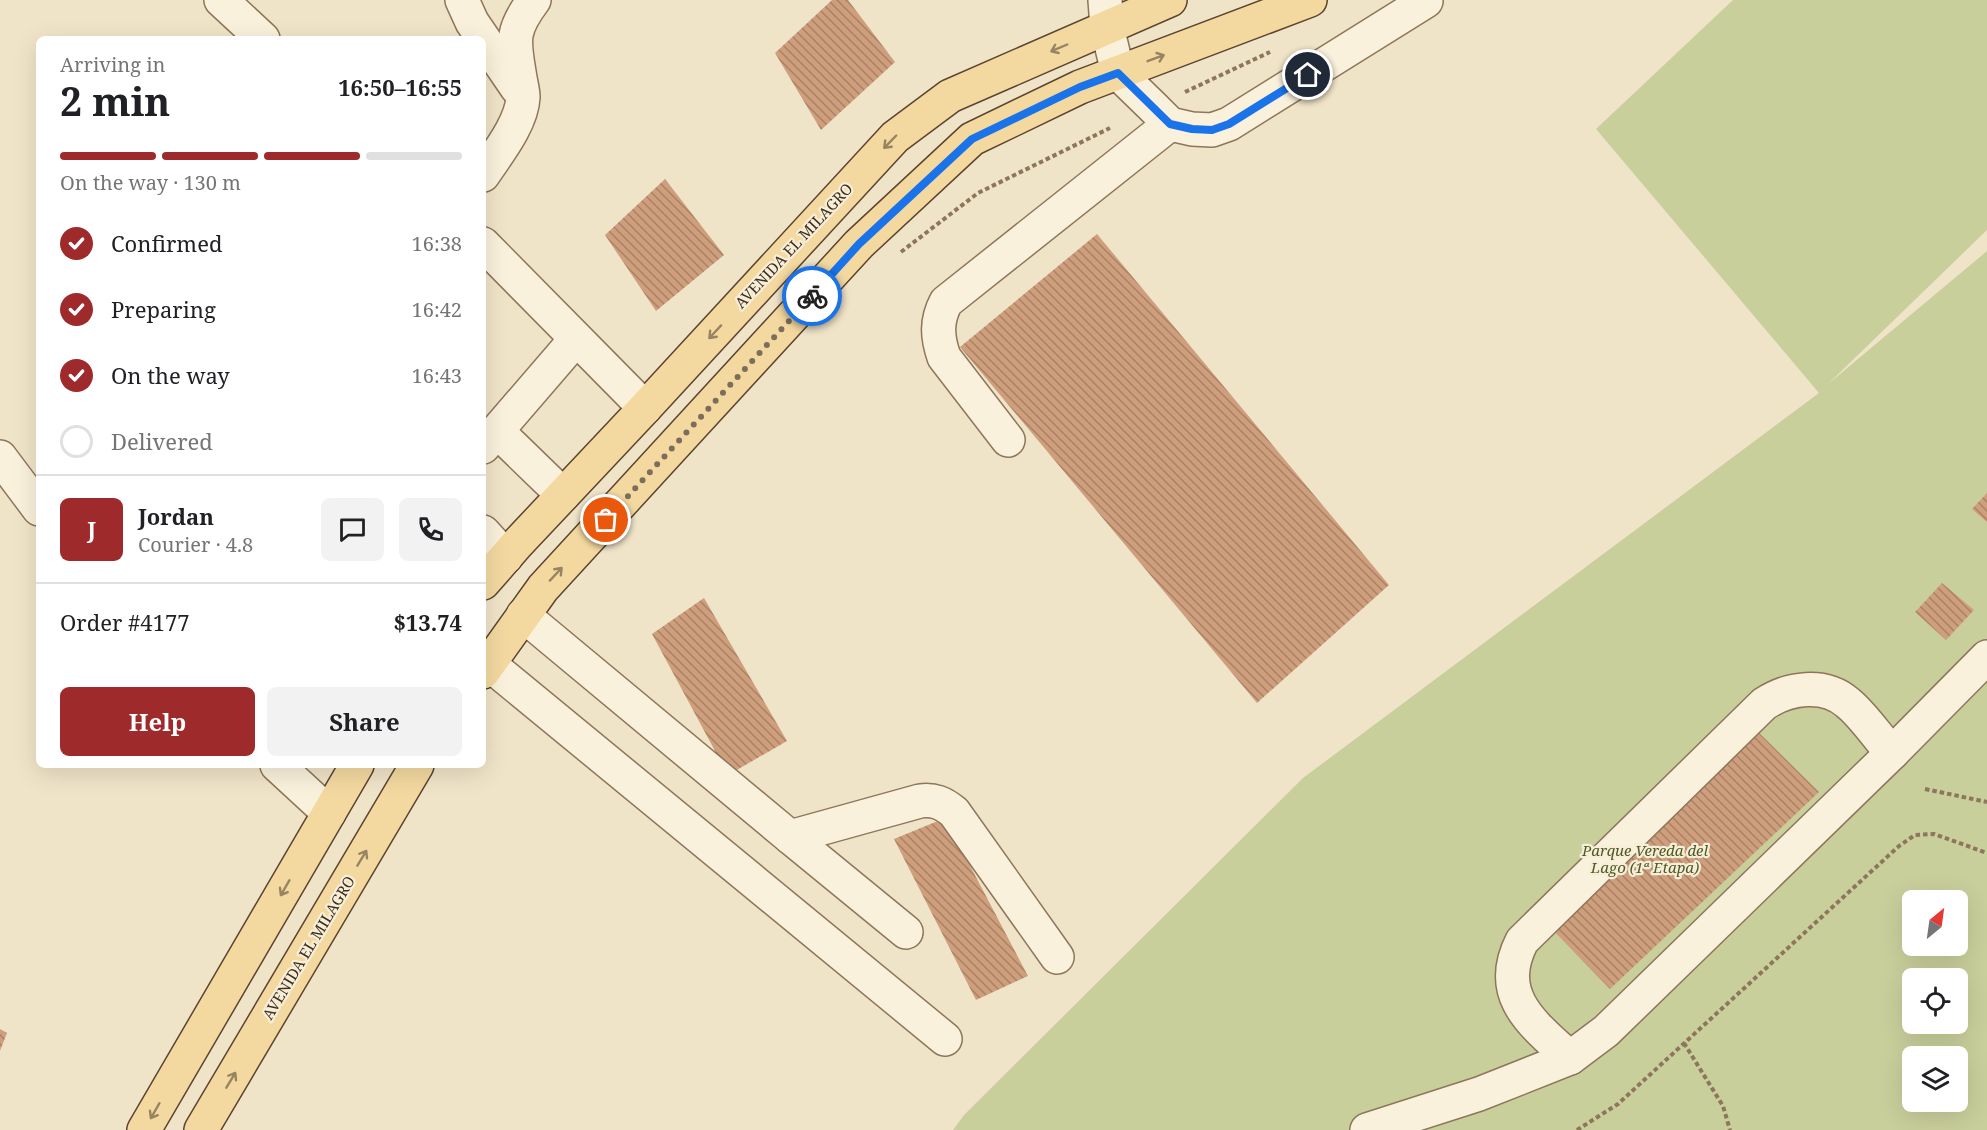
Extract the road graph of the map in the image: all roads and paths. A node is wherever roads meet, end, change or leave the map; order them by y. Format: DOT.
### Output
graph roads {
  1 [pos="221,0"];
  2 [pos="462,0"];
  3 [pos="534,0"];
  4 [pos="1170,0"];
  5 [pos="1310,0"];
  6 [pos="1426,1"];
  7 [pos="1106,14"];
  8 [pos="260,36"];
  9 [pos="482,36"];
  10 [pos="486,43"];
  11 [pos="1118,73"];
  12 [pos="523,97"];
  13 [pos="1170,124"];
  14 [pos="486,171"];
  15 [pos="486,247"];
  16 [pos="576,339"];
  17 [pos="645,408"];
  18 [pos="490,439"];
  19 [pos="1008,440"];
  20 [pos="0,458"];
  21 [pos="563,495"];
  22 [pos="36,505"];
  23 [pos="486,535"];
  24 [pos="506,557"];
  25 [pos="486,580"];
  26 [pos="523,615"];
  27 [pos="1987,657"];
  28 [pos="486,668"];
  29 [pos="1892,753"];
  30 [pos="280,768"];
  31 [pos="355,768"];
  32 [pos="415,768"];
  33 [pos="1925,789"];
  34 [pos="1987,802"];
  35 [pos="329,813"];
  36 [pos="789,837"];
  37 [pos="1987,853"];
  38 [pos="906,932"];
  39 [pos="1057,957"];
  40 [pos="945,1039"];
  41 [pos="1684,1043"];
  42 [pos="1570,1058"];
  43 [pos="144,1130"];
  44 [pos="201,1130"];
  45 [pos="1367,1130"];
  46 [pos="1577,1130"];
  47 [pos="1730,1130"];
  1 -- 8 [label="street"];
  2 -- 9 [label="street"];
  3 -- 12 [label="street"];
  4 -- 7 [label="main road, AVENIDA EL MILAGRO"];
  11 -- 5 [label="main road, one-way"];
  6 -- 13 [label="street"];
  7 -- 11 [label="street"];
  7 -- 17 [label="main road, AVENIDA EL MILAGRO, one-way"];
  10 -- 12 [label="street"];
  11 -- 13 [label="street"];
  26 -- 11 [label="main road, one-way"];
  12 -- 14 [label="street"];
  13 -- 19 [label="street"];
  15 -- 16 [label="street"];
  16 -- 17 [label="street"];
  16 -- 18 [label="street"];
  17 -- 21 [label="main road, AVENIDA EL MILAGRO"];
  18 -- 21 [label="street"];
  20 -- 22 [label="street"];
  21 -- 24 [label="main road, AVENIDA EL MILAGRO"];
  23 -- 24 [label="street"];
  24 -- 25 [label="main road, AVENIDA EL MILAGRO"];
  26 -- 28 [label="main road"];
  26 -- 36 [label="street"];
  27 -- 29 [label="street"];
  28 -- 40 [label="street"];
  29 -- 42 [label="street"];
  29 -- 42 [label="street"];
  30 -- 35 [label="street"];
  31 -- 35 [label="main road"];
  44 -- 32 [label="main road, AVENIDA EL MILAGRO, one-way"];
  33 -- 34 [label="path"];
  35 -- 43 [label="main road, one-way"];
  36 -- 38 [label="street"];
  36 -- 39 [label="street"];
  37 -- 41 [label="path"];
  41 -- 46 [label="path"];
  41 -- 47 [label="path"];
  42 -- 45 [label="street"];
}
